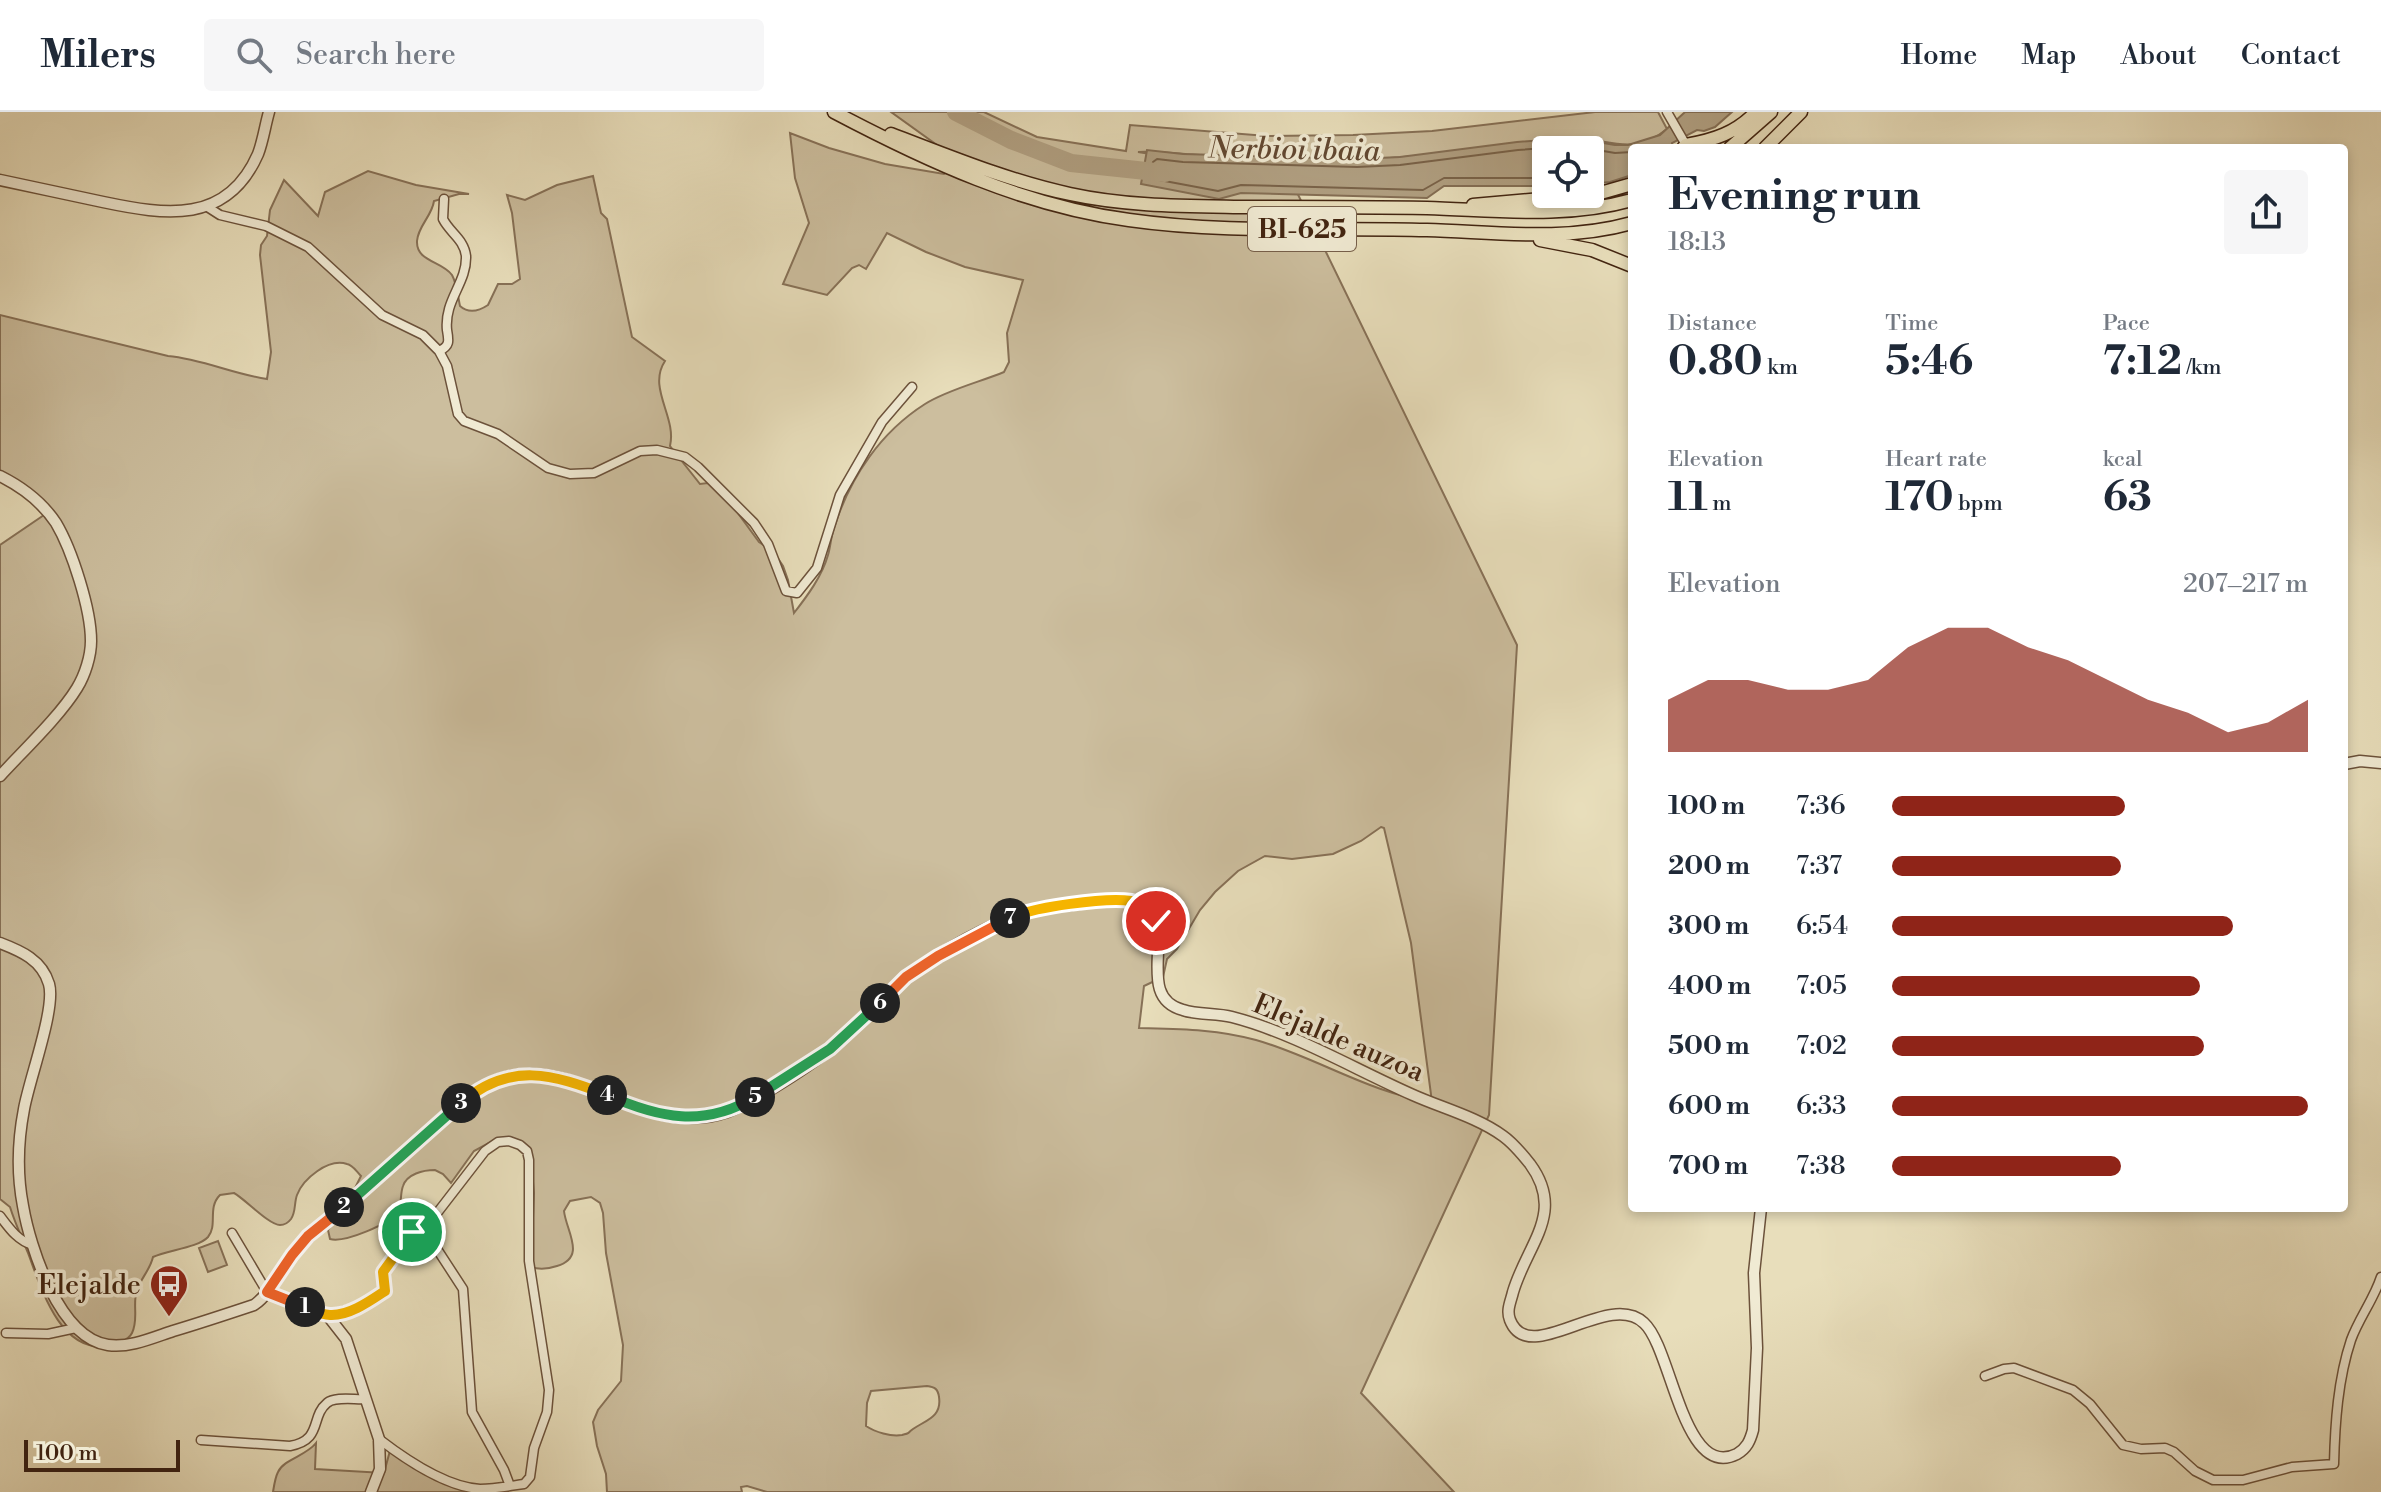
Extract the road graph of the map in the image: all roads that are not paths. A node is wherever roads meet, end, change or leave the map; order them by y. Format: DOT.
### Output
graph roads {
  1 [pos="269,112"];
  2 [pos="835,112"];
  3 [pos="1667,112"];
  4 [pos="1756,112"];
  5 [pos="1771,112"];
  6 [pos="1801,112"];
  7 [pos="1684,144"];
  8 [pos="1697,144"];
  9 [pos="1735,144"];
  10 [pos="1769,144"];
  11 [pos="0,180"];
  12 [pos="1628,185"];
  13 [pos="444,199"];
  14 [pos="1628,201"];
  15 [pos="206,206"];
  16 [pos="1429,209"];
  17 [pos="1628,224"];
  18 [pos="1501,235"];
  19 [pos="1628,264"];
  20 [pos="439,351"];
  21 [pos="912,387"];
  22 [pos="0,476"];
  23 [pos="2348,763"];
  24 [pos="2381,763"];
  25 [pos="0,776"];
  26 [pos="0,943"];
  27 [pos="1761,1212"];
  28 [pos="0,1216"];
  29 [pos="422,1226"];
  30 [pos="232,1233"];
  31 [pos="33,1245"];
  32 [pos="2381,1277"];
  33 [pos="267,1292"];
  34 [pos="328,1316"];
  35 [pos="76,1328"];
  36 [pos="6,1333"];
  37 [pos="1985,1376"];
  38 [pos="366,1399"];
  39 [pos="379,1439"];
  40 [pos="201,1440"];
  41 [pos="510,1486"];
  42 [pos="371,1492"];
  1 -- 15 [label="street"];
  2 -- 16 [label="main road, BI-625"];
  2 -- 18 [label="main road, BI-625"];
  3 -- 7 [label="street"];
  4 -- 8 [label="main road"];
  5 -- 9 [label="main road"];
  6 -- 10 [label="main road"];
  11 -- 15 [label="street"];
  12 -- 16 [label="main road"];
  13 -- 20 [label="street"];
  14 -- 16 [label="main road, BI-625"];
  15 -- 20 [label="street"];
  17 -- 18 [label="main road, BI-625"];
  18 -- 19 [label="main road"];
  20 -- 21 [label="street"];
  22 -- 25 [label="street"];
  23 -- 24 [label="street"];
  26 -- 31 [label="street"];
  27 -- 33 [label="street, Elejalde auzoa"];
  28 -- 31 [label="street"];
  29 -- 34 [label="street"];
  29 -- 41 [label="street"];
  29 -- 41 [label="street"];
  30 -- 33 [label="street"];
  31 -- 35 [label="street"];
  32 -- 37 [label="street"];
  33 -- 34 [label="street"];
  33 -- 35 [label="street, Elejalde auzoa"];
  34 -- 38 [label="street"];
  35 -- 36 [label="street"];
  38 -- 39 [label="street"];
  38 -- 40 [label="street"];
  39 -- 41 [label="street"];
  39 -- 42 [label="street"];
}
